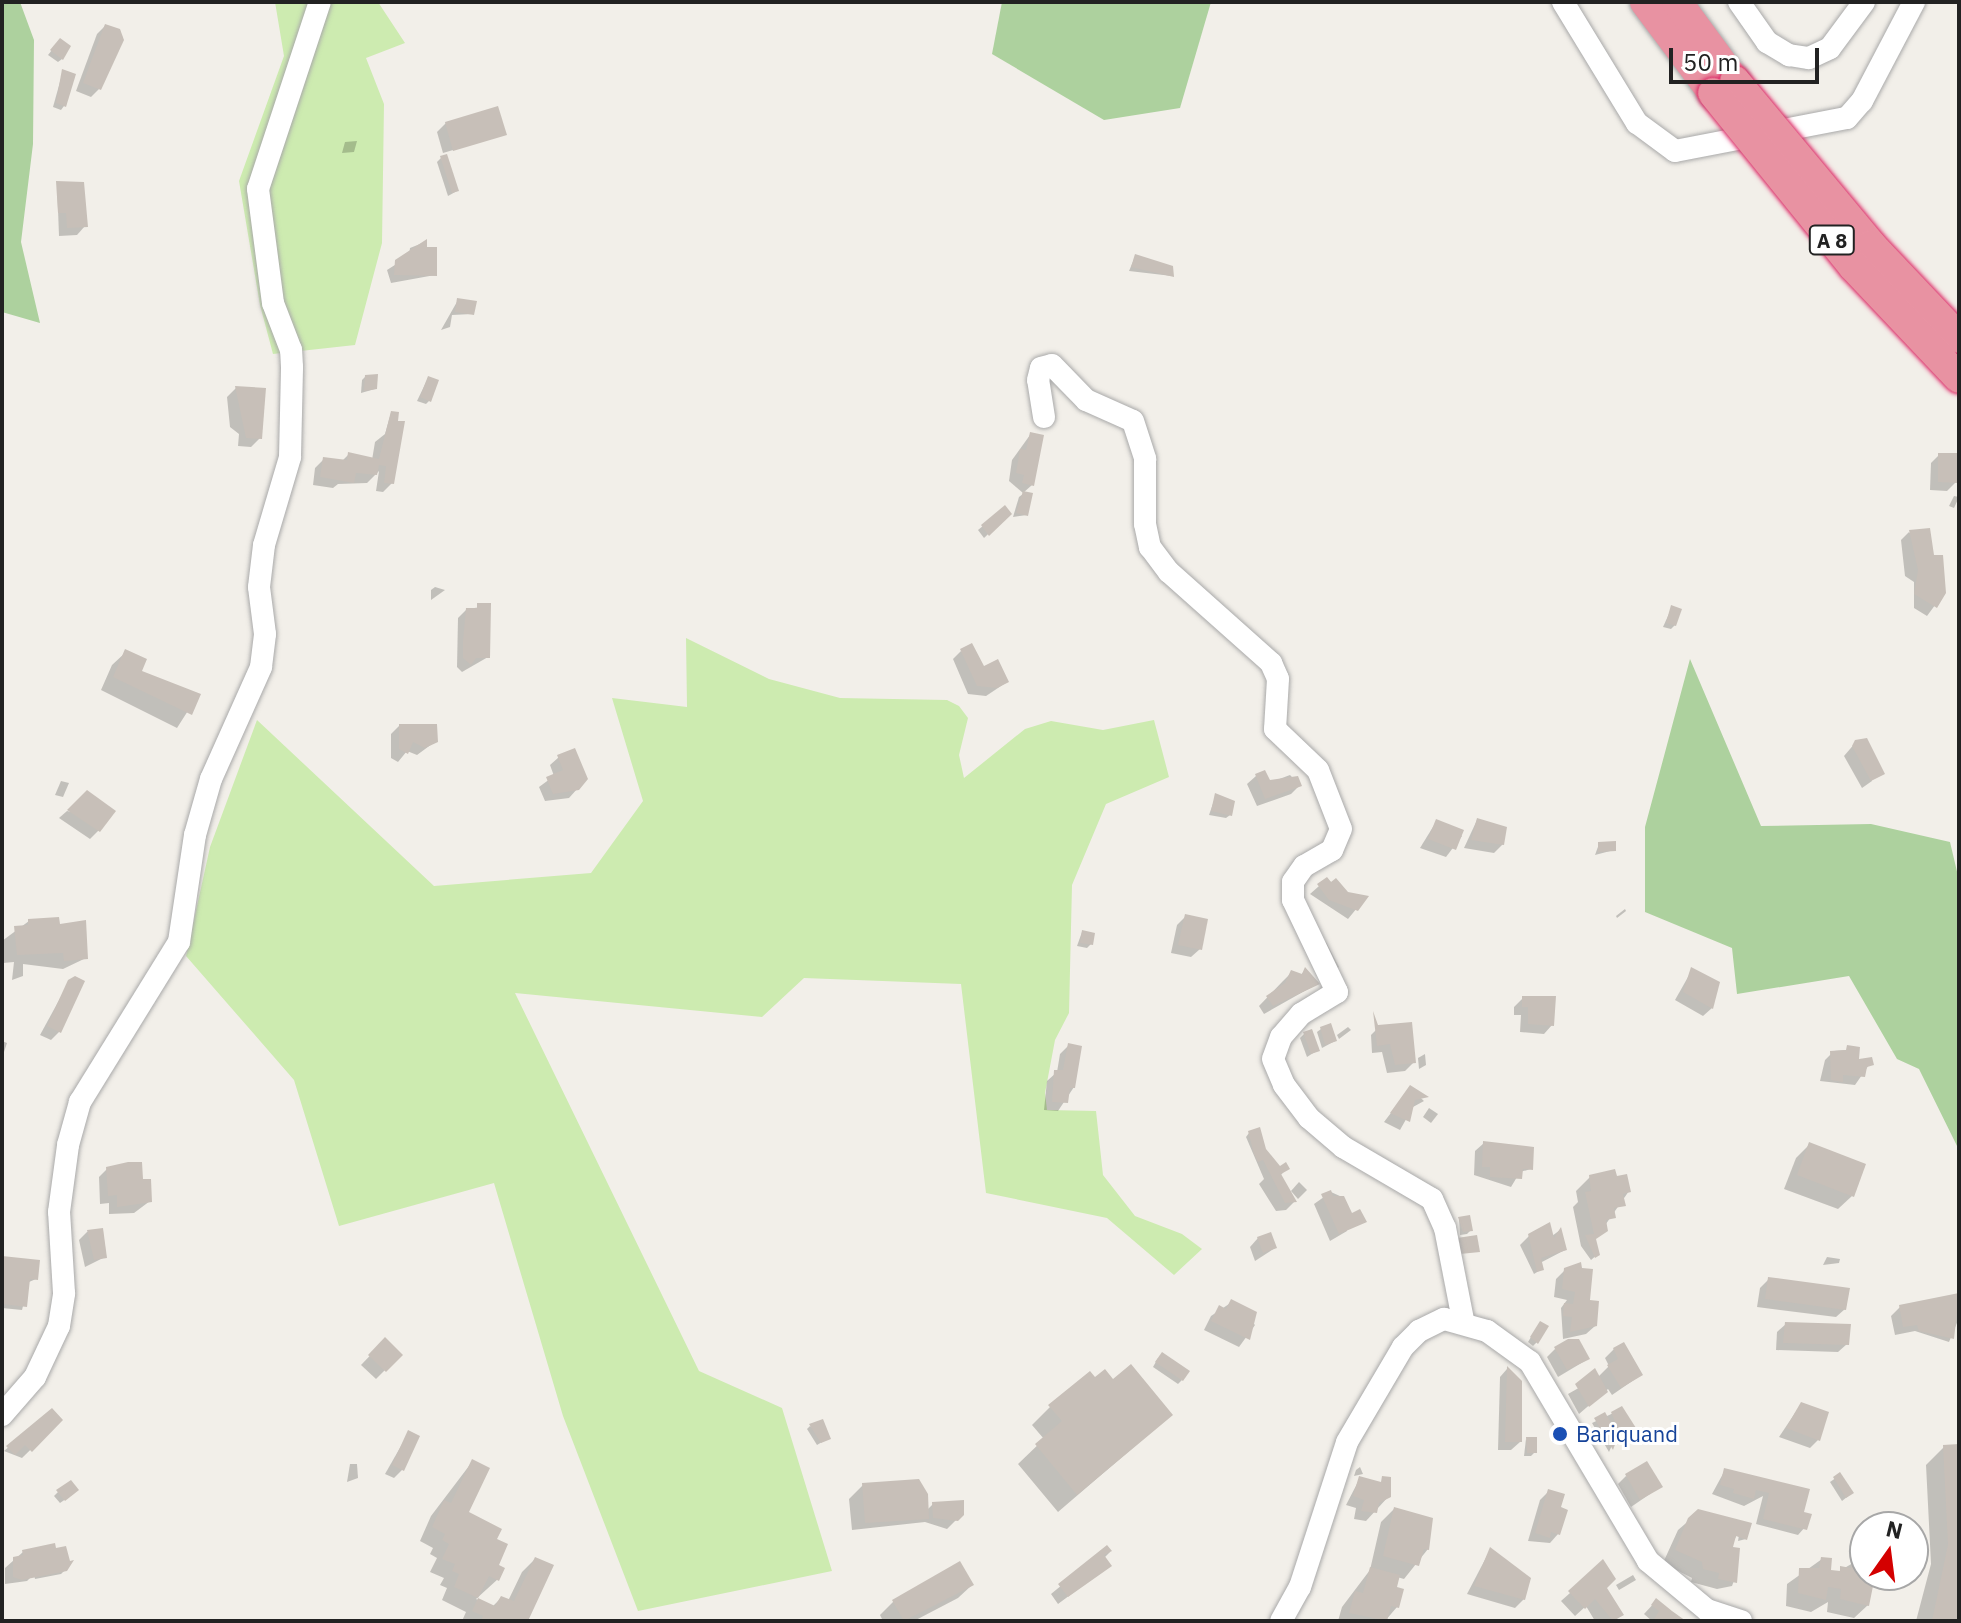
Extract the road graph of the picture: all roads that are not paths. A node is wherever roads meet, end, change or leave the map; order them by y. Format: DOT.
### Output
graph roads {
  1 [pos="320,2"];
  2 [pos="1563,2"];
  3 [pos="1645,2"];
  4 [pos="1677,2"];
  5 [pos="1739,2"];
  6 [pos="1864,2"];
  7 [pos="1914,2"];
  8 [pos="1724,87"];
  9 [pos="1959,338"];
  10 [pos="1959,378"];
  11 [pos="1044,417"];
  12 [pos="1463,1320"];
  13 [pos="2,1415"];
  14 [pos="1281,1621"];
  15 [pos="1741,1621"];
  1 -- 13 [label="street"];
  2 -- 7 [label="street"];
  3 -- 8 [label="highway, A 8"];
  4 -- 8 [label="highway, A 8"];
  5 -- 6 [label="street"];
  8 -- 9 [label="highway, A 8, bridge"];
  8 -- 10 [label="highway, A 8, bridge"];
  11 -- 12 [label="street"];
  12 -- 14 [label="street"];
  12 -- 15 [label="street"];
}
